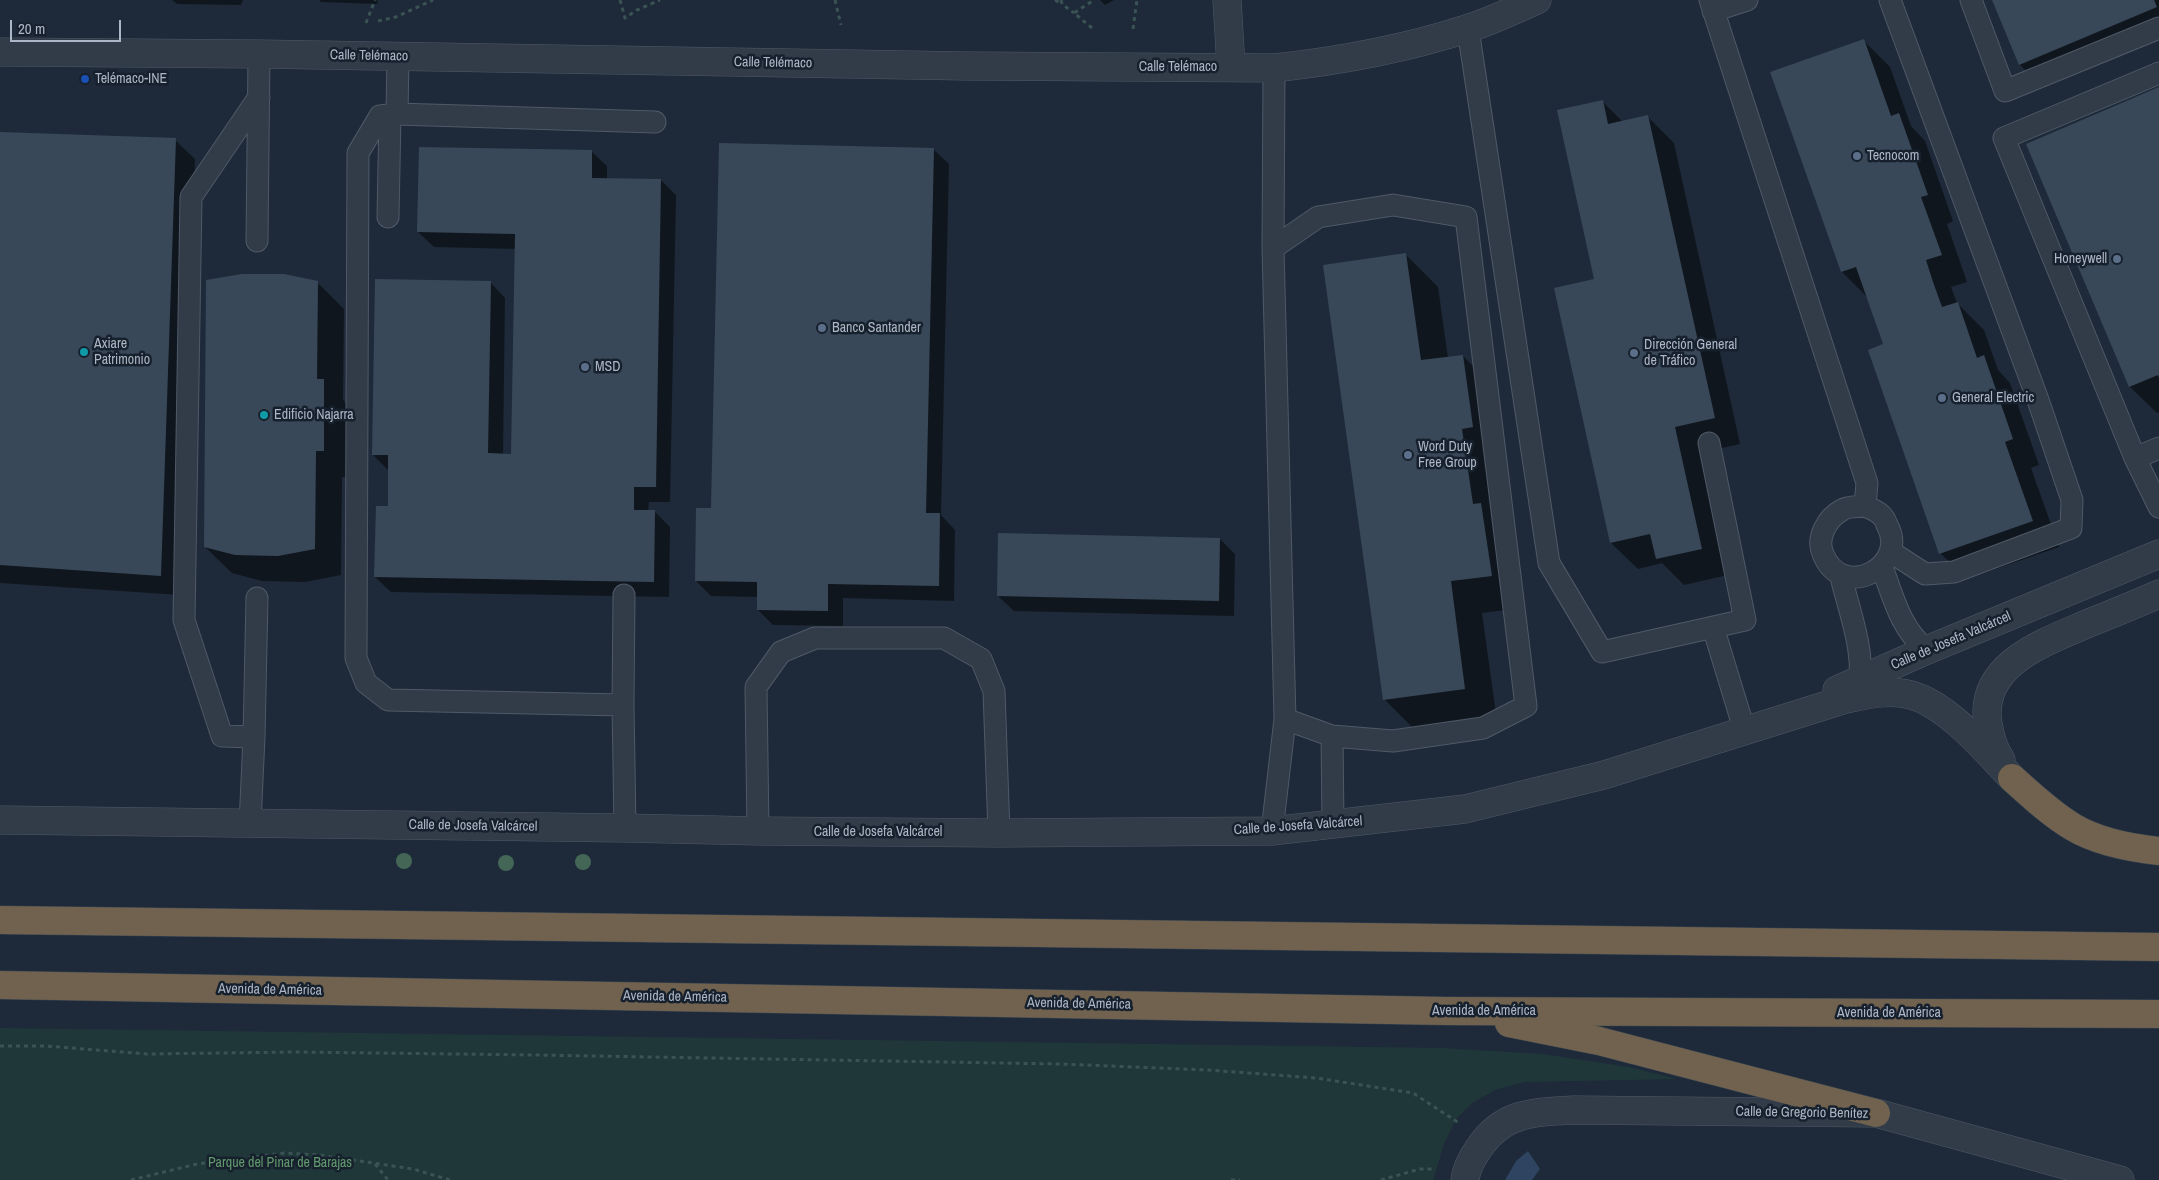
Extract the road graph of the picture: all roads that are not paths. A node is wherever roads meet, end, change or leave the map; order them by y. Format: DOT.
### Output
graph roads {
  1 [pos="1227,0"];
  2 [pos="1537,0"];
  3 [pos="1747,0"];
  4 [pos="1890,0"];
  5 [pos="1971,0"];
  6 [pos="1711,6"];
  7 [pos="2159,28"];
  8 [pos="1468,29"];
  9 [pos="0,52"];
  10 [pos="259,54"];
  11 [pos="398,57"];
  12 [pos="1231,67"];
  13 [pos="1274,68"];
  14 [pos="2159,73"];
  15 [pos="259,97"];
  16 [pos="393,114"];
  17 [pos="655,122"];
  18 [pos="388,217"];
  19 [pos="257,241"];
  20 [pos="1273,248"];
  21 [pos="1709,443"];
  22 [pos="2159,448"];
  23 [pos="2135,458"];
  24 [pos="1865,506"];
  25 [pos="2159,506"];
  26 [pos="2159,554"];
  27 [pos="1886,560"];
  28 [pos="1841,576"];
  29 [pos="2159,594"];
  30 [pos="624,596"];
  31 [pos="257,598"];
  32 [pos="1713,627"];
  33 [pos="1927,650"];
  34 [pos="1860,680"];
  35 [pos="623,706"];
  36 [pos="1285,719"];
  37 [pos="1745,732"];
  38 [pos="1332,736"];
  39 [pos="254,737"];
  40 [pos="2012,778"];
  41 [pos="0,820"];
  42 [pos="250,824"];
  43 [pos="1333,824"];
  44 [pos="625,828"];
  45 [pos="758,831"];
  46 [pos="1272,831"];
  47 [pos="999,833"];
  48 [pos="2159,851"];
  49 [pos="0,920"];
  50 [pos="2159,947"];
  51 [pos="0,985"];
  52 [pos="1446,1011"];
  53 [pos="2159,1014"];
  54 [pos="1876,1113"];
  55 [pos="1465,1177"];
  56 [pos="2120,1180"];
  1 -- 12 [label="street"];
  2 -- 8 [label="street, Calle Telémaco"];
  3 -- 6 [label="lane"];
  4 -- 27 [label="lane"];
  5 -- 7 [label="lane"];
  6 -- 24 [label="lane"];
  8 -- 13 [label="street, Calle Telémaco"];
  8 -- 32 [label="lane"];
  9 -- 10 [label="street, Calle Telémaco"];
  10 -- 11 [label="street, Calle Telémaco"];
  10 -- 15 [label="lane"];
  11 -- 12 [label="street, Calle Telémaco"];
  11 -- 16 [label="lane"];
  12 -- 13 [label="street, Calle Telémaco"];
  13 -- 20 [label="lane"];
  14 -- 23 [label="lane"];
  15 -- 19 [label="lane"];
  15 -- 39 [label="lane"];
  16 -- 17 [label="lane"];
  16 -- 18 [label="lane"];
  16 -- 35 [label="lane"];
  20 -- 36 [label="lane"];
  20 -- 38 [label="lane"];
  21 -- 32 [label="lane"];
  22 -- 23 [label="lane"];
  23 -- 25 [label="lane"];
  24 -- 27 [label="lane"];
  24 -- 28 [label="lane"];
  26 -- 33 [label="street, Calle de Josefa Valcárcel"];
  27 -- 28 [label="lane"];
  27 -- 33 [label="lane"];
  28 -- 34 [label="lane"];
  29 -- 40 [label="street"];
  30 -- 35 [label="lane"];
  31 -- 39 [label="lane"];
  32 -- 37 [label="lane"];
  33 -- 34 [label="street, Calle de Josefa Valcárcel"];
  34 -- 37 [label="street, Calle de Josefa Valcárcel"];
  35 -- 44 [label="lane"];
  36 -- 38 [label="lane"];
  36 -- 46 [label="lane"];
  37 -- 40 [label="street, Calle de Josefa Valcárcel"];
  37 -- 43 [label="street, Calle de Josefa Valcárcel"];
  38 -- 43 [label="lane"];
  39 -- 42 [label="lane"];
  40 -- 48 [label="highway"];
  41 -- 42 [label="street, Calle de Josefa Valcárcel"];
  42 -- 44 [label="street, Calle de Josefa Valcárcel"];
  43 -- 46 [label="street, Calle de Josefa Valcárcel"];
  44 -- 45 [label="street, Calle de Josefa Valcárcel"];
  45 -- 47 [label="street, Calle de Josefa Valcárcel"];
  45 -- 47 [label="lane"];
  46 -- 47 [label="street, Calle de Josefa Valcárcel"];
  49 -- 50 [label="highway"];
  51 -- 52 [label="highway, Avenida de América"];
  52 -- 53 [label="highway, Avenida de América"];
  52 -- 54 [label="highway"];
  54 -- 55 [label="street, Calle de Gregorio Benítez"];
  54 -- 56 [label="street, Calle de Gregorio Benítez"];
}
